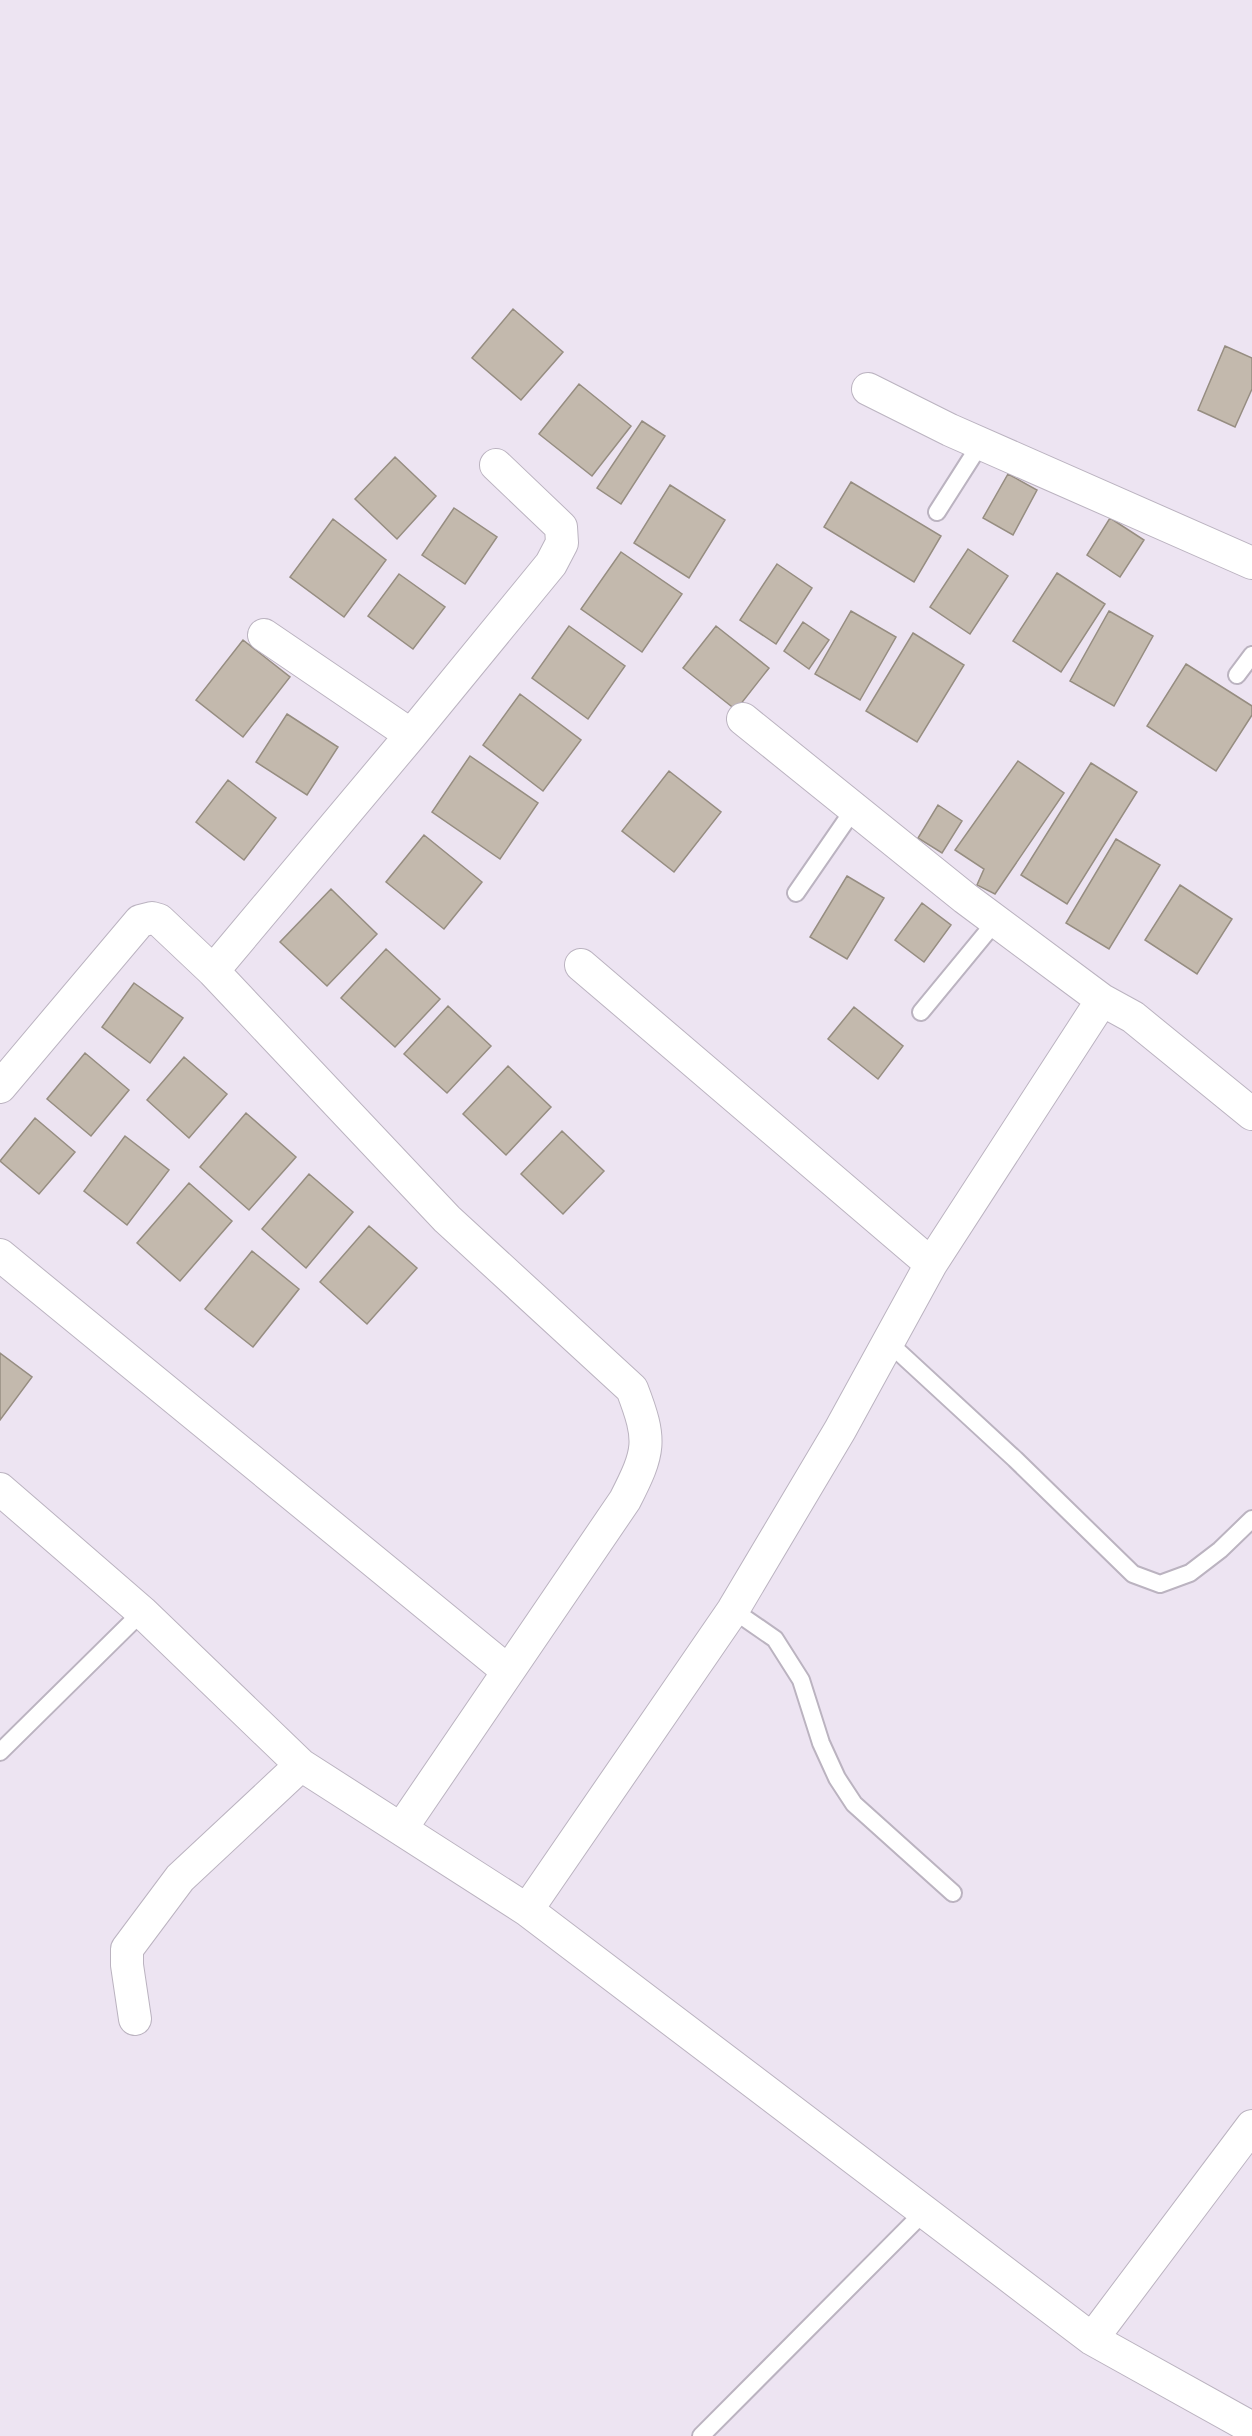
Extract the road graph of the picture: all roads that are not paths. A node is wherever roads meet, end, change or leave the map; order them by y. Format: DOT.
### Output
graph roads {
  1 [pos="868,389"];
  2 [pos="981,443"];
  3 [pos="496,465"];
  4 [pos="937,512"];
  5 [pos="1252,563"];
  6 [pos="264,635"];
  7 [pos="1252,655"];
  8 [pos="1237,675"];
  9 [pos="743,719"];
  10 [pos="411,735"];
  11 [pos="854,809"];
  12 [pos="796,893"];
  13 [pos="996,921"];
  14 [pos="580,965"];
  15 [pos="213,971"];
  16 [pos="1102,1000"];
  17 [pos="921,1012"];
  18 [pos="0,1087"];
  19 [pos="1252,1114"];
  20 [pos="0,1255"];
  21 [pos="931,1264"];
  22 [pos="888,1342"];
  23 [pos="1,1492"];
  24 [pos="1252,1519"];
  25 [pos="733,1610"];
  26 [pos="142,1612"];
  27 [pos="508,1671"];
  28 [pos="0,1752"];
  29 [pos="301,1765"];
  30 [pos="401,1829"];
  31 [pos="953,1893"];
  32 [pos="527,1910"];
  33 [pos="135,2019"];
  34 [pos="1252,2126"];
  35 [pos="924,2212"];
  36 [pos="1092,2339"];
  37 [pos="1252,2428"];
  38 [pos="701,2436"];
  1 -- 2 [label="street"];
  2 -- 4 [label="lane"];
  2 -- 5 [label="street"];
  3 -- 10 [label="street"];
  6 -- 10 [label="street"];
  7 -- 8 [label="lane"];
  9 -- 11 [label="street"];
  10 -- 15 [label="street"];
  11 -- 12 [label="lane"];
  11 -- 13 [label="street"];
  13 -- 16 [label="street"];
  13 -- 17 [label="lane"];
  14 -- 21 [label="street"];
  15 -- 18 [label="street"];
  15 -- 27 [label="street"];
  16 -- 19 [label="street"];
  16 -- 21 [label="street"];
  20 -- 27 [label="street"];
  21 -- 22 [label="street"];
  22 -- 24 [label="lane"];
  22 -- 25 [label="street"];
  23 -- 26 [label="street"];
  25 -- 31 [label="lane"];
  25 -- 32 [label="street"];
  26 -- 28 [label="lane"];
  26 -- 29 [label="street"];
  27 -- 30 [label="street"];
  29 -- 30 [label="street"];
  29 -- 33 [label="street"];
  30 -- 32 [label="street"];
  32 -- 35 [label="street"];
  34 -- 36 [label="street"];
  35 -- 36 [label="street"];
  35 -- 38 [label="lane"];
  36 -- 37 [label="street"];
}
